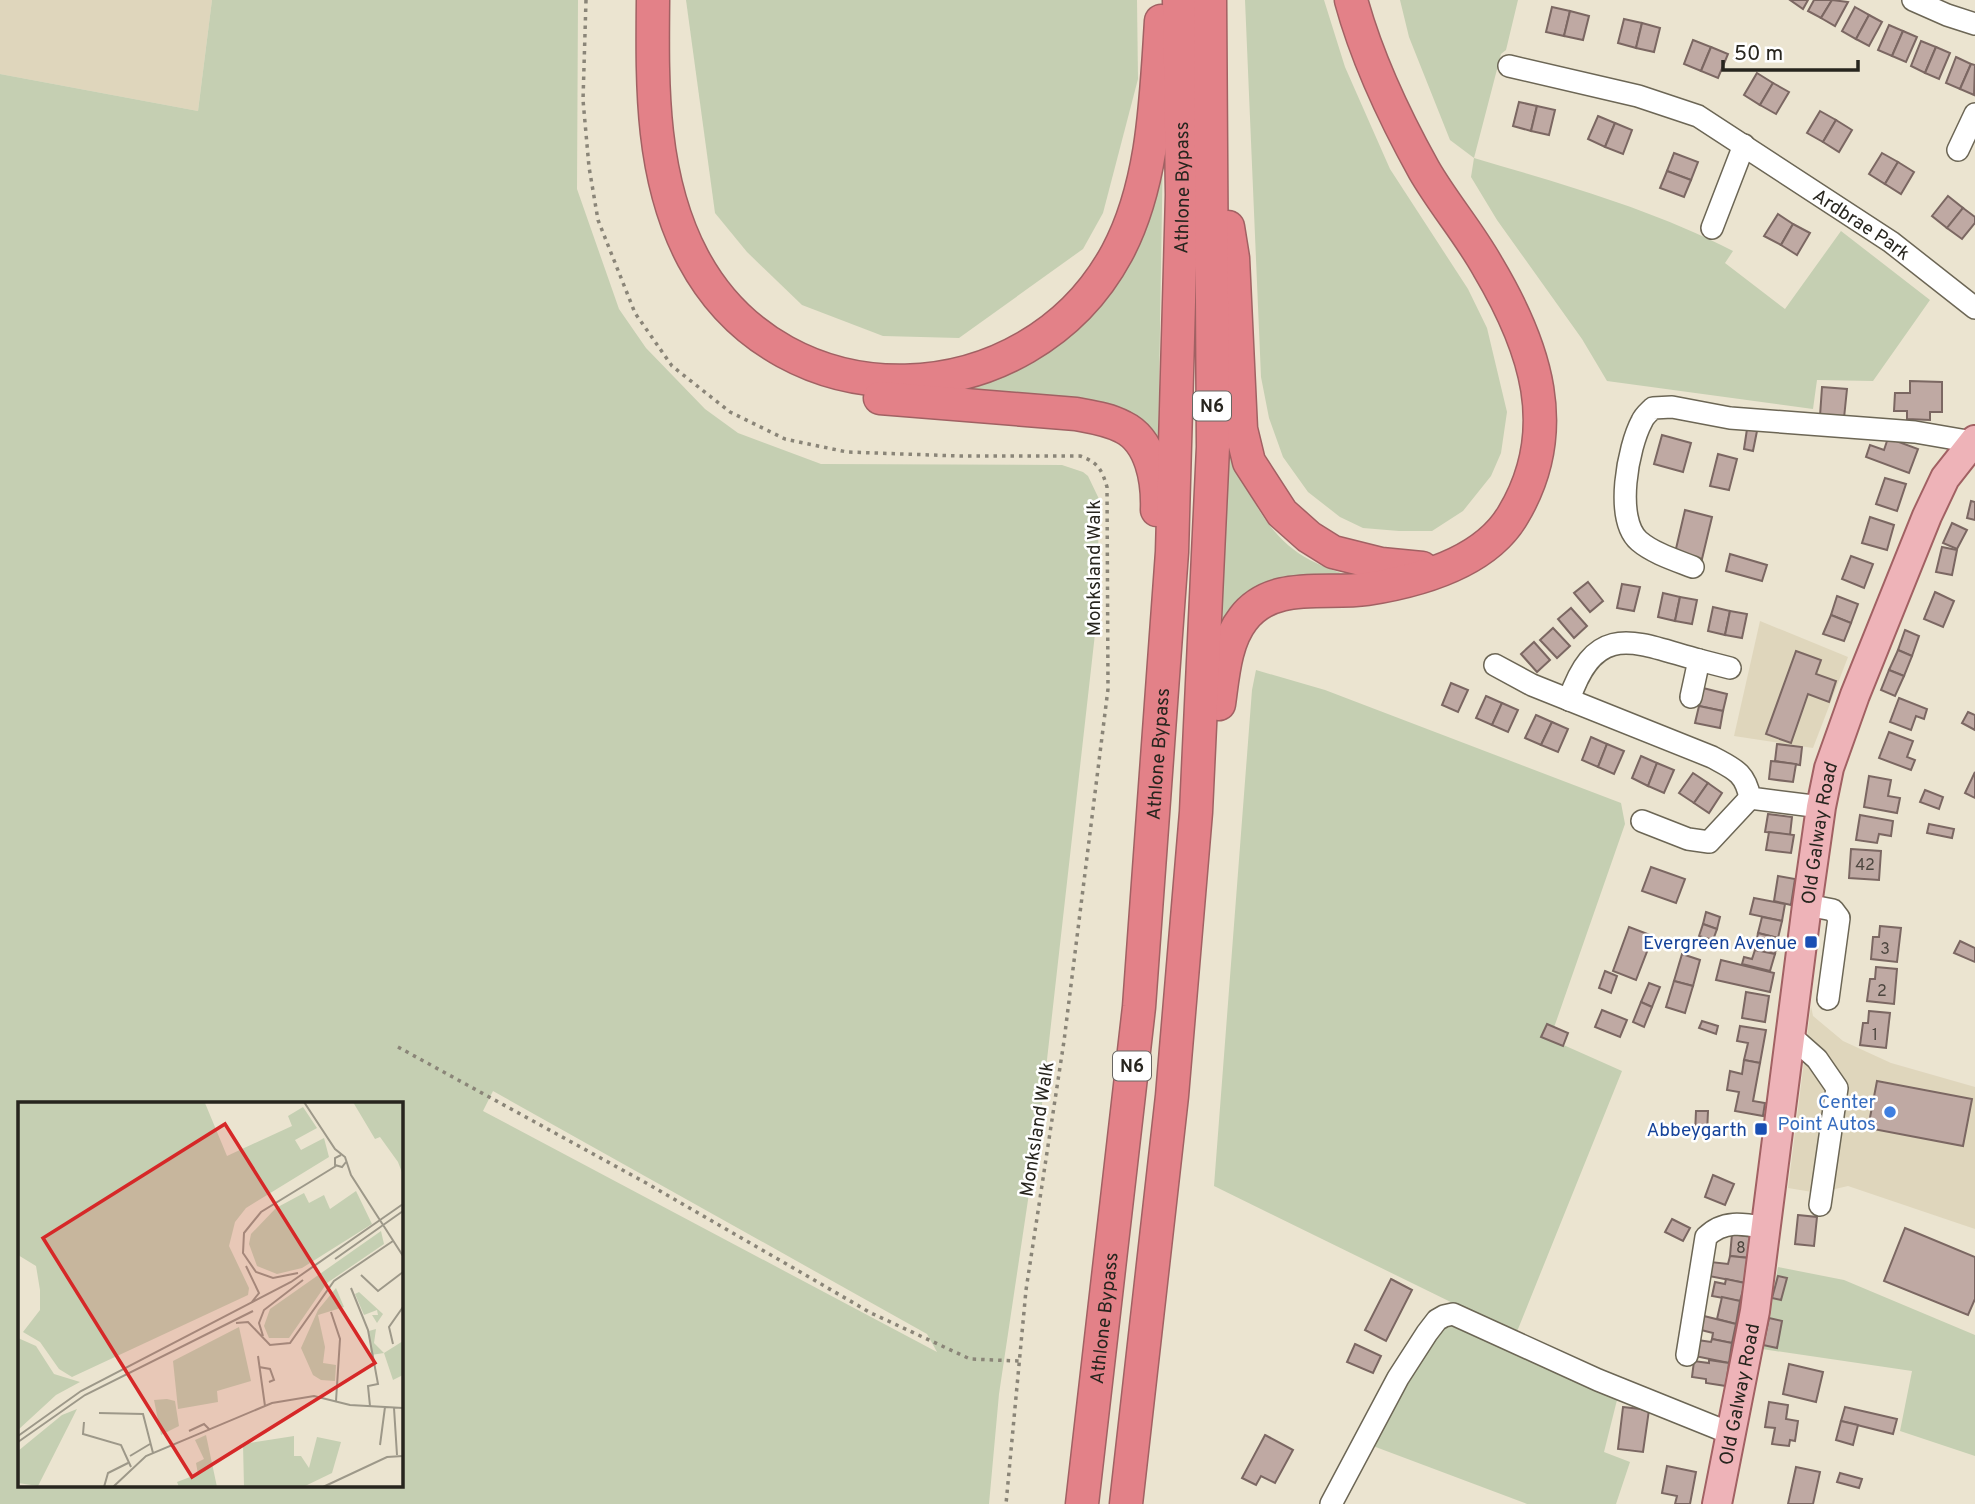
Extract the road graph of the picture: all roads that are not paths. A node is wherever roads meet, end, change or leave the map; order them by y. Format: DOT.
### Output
graph roads {
  1 [pos="634,0"];
  2 [pos="653,0"];
  3 [pos="1163,0"];
  4 [pos="1179,0"];
  5 [pos="1210,0"];
  6 [pos="1351,0"];
  7 [pos="1913,0"];
  8 [pos="1975,23"];
  9 [pos="1509,66"];
  10 [pos="1975,114"];
  11 [pos="1210,116"];
  12 [pos="1744,145"];
  13 [pos="1958,150"];
  14 [pos="1712,228"];
  15 [pos="1975,308"];
  16 [pos="1974,441"];
  17 [pos="1693,567"];
  18 [pos="1444,570"];
  19 [pos="1166,626"];
  20 [pos="1699,660"];
  21 [pos="1495,665"];
  22 [pos="1730,668"];
  23 [pos="1691,697"];
  24 [pos="1569,700"];
  25 [pos="1750,798"];
  26 [pos="1821,807"];
  27 [pos="1196,812"];
  28 [pos="1642,821"];
  29 [pos="1807,905"];
  30 [pos="1828,999"];
  31 [pos="1791,1036"];
  32 [pos="1820,1205"];
  33 [pos="1767,1228"];
  34 [pos="1687,1355"];
  35 [pos="1732,1434"];
  36 [pos="1082,1504"];
  37 [pos="1126,1504"];
  38 [pos="1331,1504"];
  39 [pos="1717,1504"];
  1 -- 19 [label="highway"];
  2 -- 3 [label="highway"];
  4 -- 19 [label="highway, Athlone Bypass / N6"];
  5 -- 11 [label="highway, Athlone Bypass / N6"];
  6 -- 18 [label="highway"];
  7 -- 8 [label="street"];
  9 -- 12 [label="street, Ardbrae Park"];
  10 -- 13 [label="street"];
  11 -- 18 [label="highway"];
  11 -- 27 [label="highway, Athlone Bypass / N6"];
  12 -- 14 [label="street"];
  12 -- 15 [label="street, Ardbrae Park"];
  16 -- 17 [label="street"];
  16 -- 26 [label="main road, Old Galway Road"];
  18 -- 27 [label="highway"];
  19 -- 36 [label="highway, Athlone Bypass / N6"];
  20 -- 22 [label="street"];
  20 -- 23 [label="street"];
  20 -- 24 [label="street"];
  21 -- 24 [label="street"];
  24 -- 25 [label="street"];
  25 -- 26 [label="street"];
  25 -- 28 [label="street"];
  26 -- 29 [label="main road, Old Galway Road"];
  27 -- 37 [label="highway, Athlone Bypass / N6"];
  29 -- 30 [label="street"];
  29 -- 31 [label="main road, Old Galway Road"];
  31 -- 32 [label="street"];
  31 -- 33 [label="main road, Old Galway Road"];
  33 -- 34 [label="street"];
  33 -- 35 [label="main road, Old Galway Road"];
  35 -- 38 [label="street"];
  35 -- 39 [label="main road, Old Galway Road"];
}
